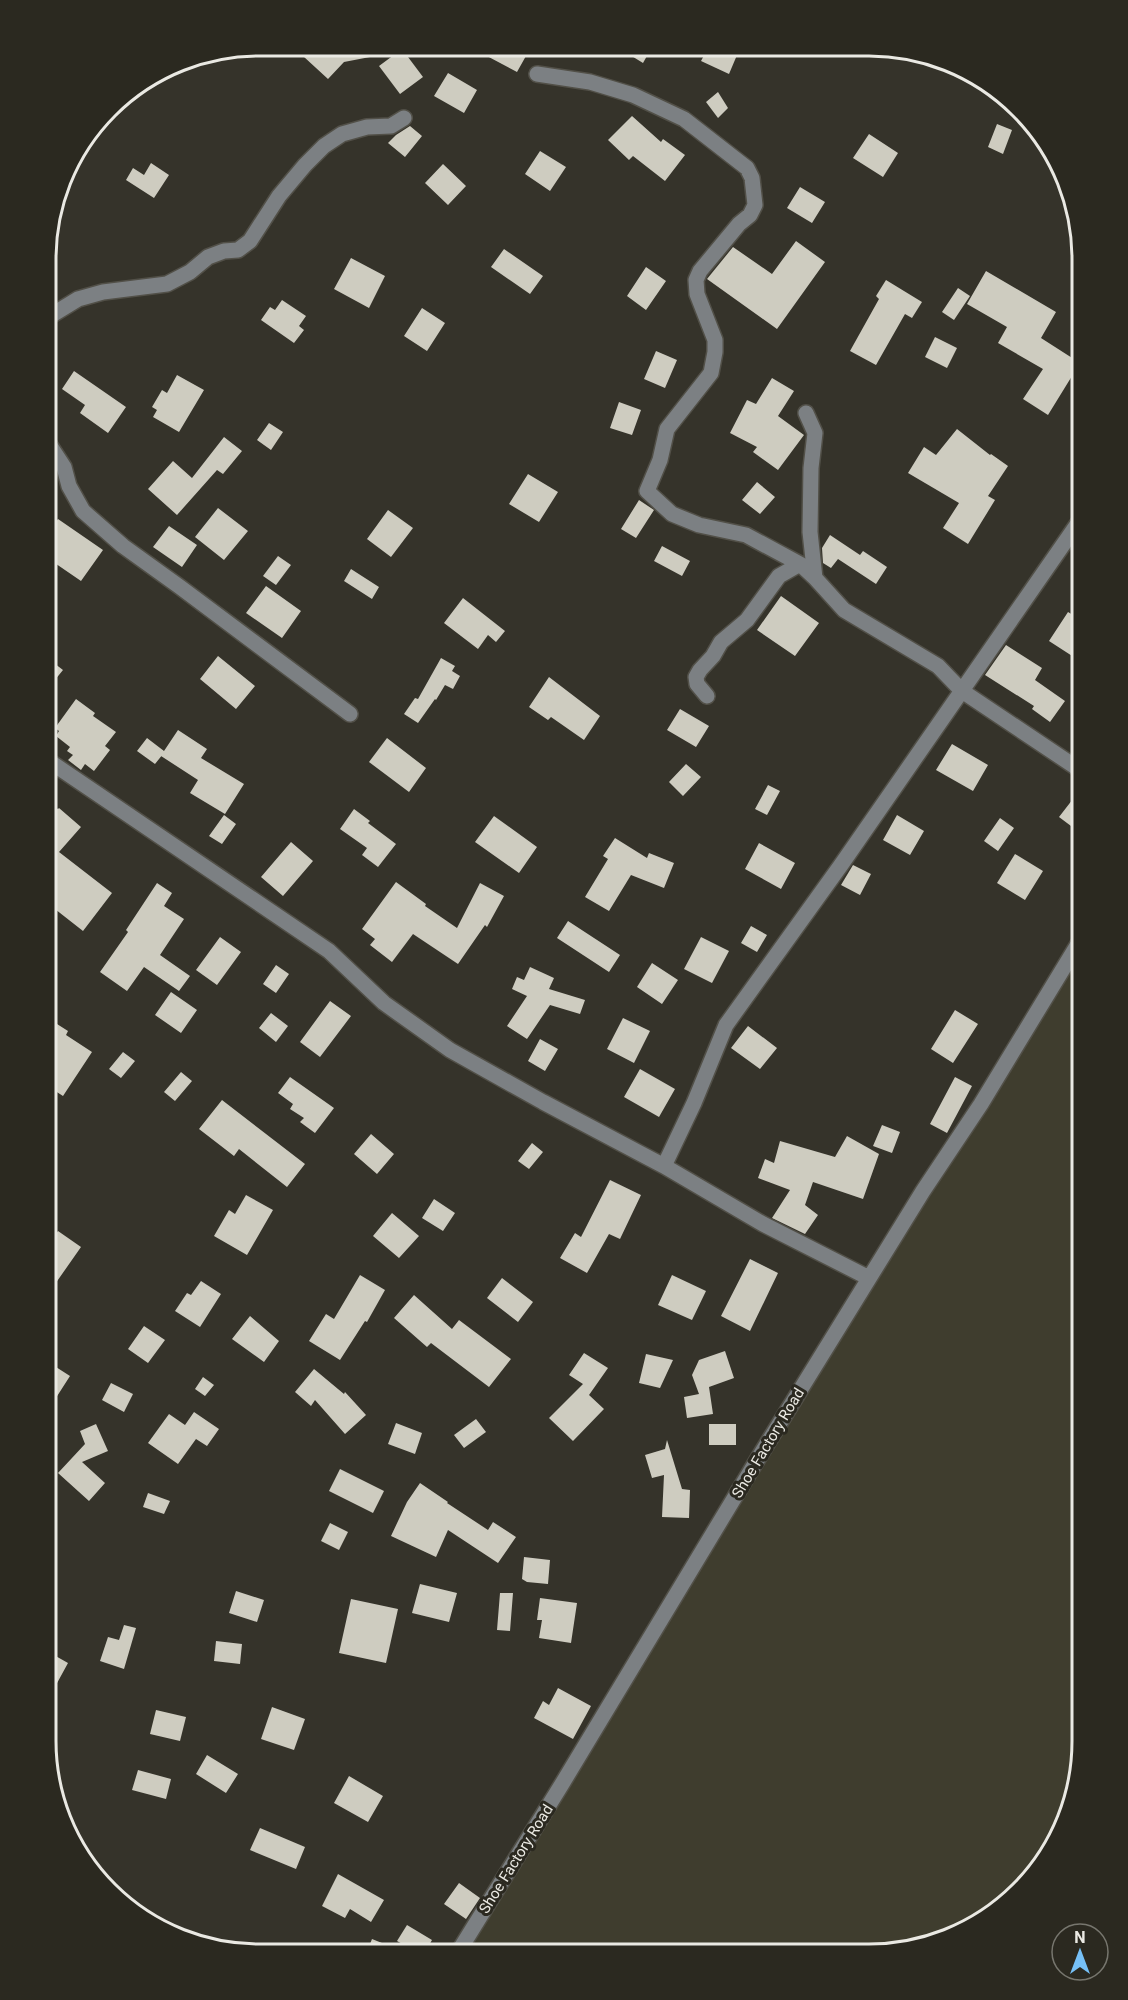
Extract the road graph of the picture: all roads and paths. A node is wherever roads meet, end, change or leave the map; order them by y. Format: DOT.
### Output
graph roads {
  1 [pos="537,74"];
  2 [pos="404,118"];
  3 [pos="56,312"];
  4 [pos="806,413"];
  5 [pos="56,455"];
  6 [pos="1072,532"];
  7 [pos="800,564"];
  8 [pos="815,578"];
  9 [pos="962,692"];
  10 [pos="707,696"];
  11 [pos="350,714"];
  12 [pos="1072,765"];
  13 [pos="56,766"];
  14 [pos="1072,954"];
  15 [pos="664,1166"];
  16 [pos="869,1278"];
  17 [pos="463,1944"];
  1 -- 7 [label="street"];
  2 -- 3 [label="street"];
  4 -- 8 [label="street"];
  5 -- 11 [label="street"];
  6 -- 9 [label="street"];
  7 -- 8 [label="street"];
  7 -- 10 [label="street"];
  8 -- 9 [label="street"];
  9 -- 12 [label="street"];
  9 -- 15 [label="street"];
  13 -- 15 [label="street"];
  14 -- 16 [label="street, Shoe Factory Road"];
  15 -- 16 [label="street"];
  16 -- 17 [label="street, Shoe Factory Road"];
}
